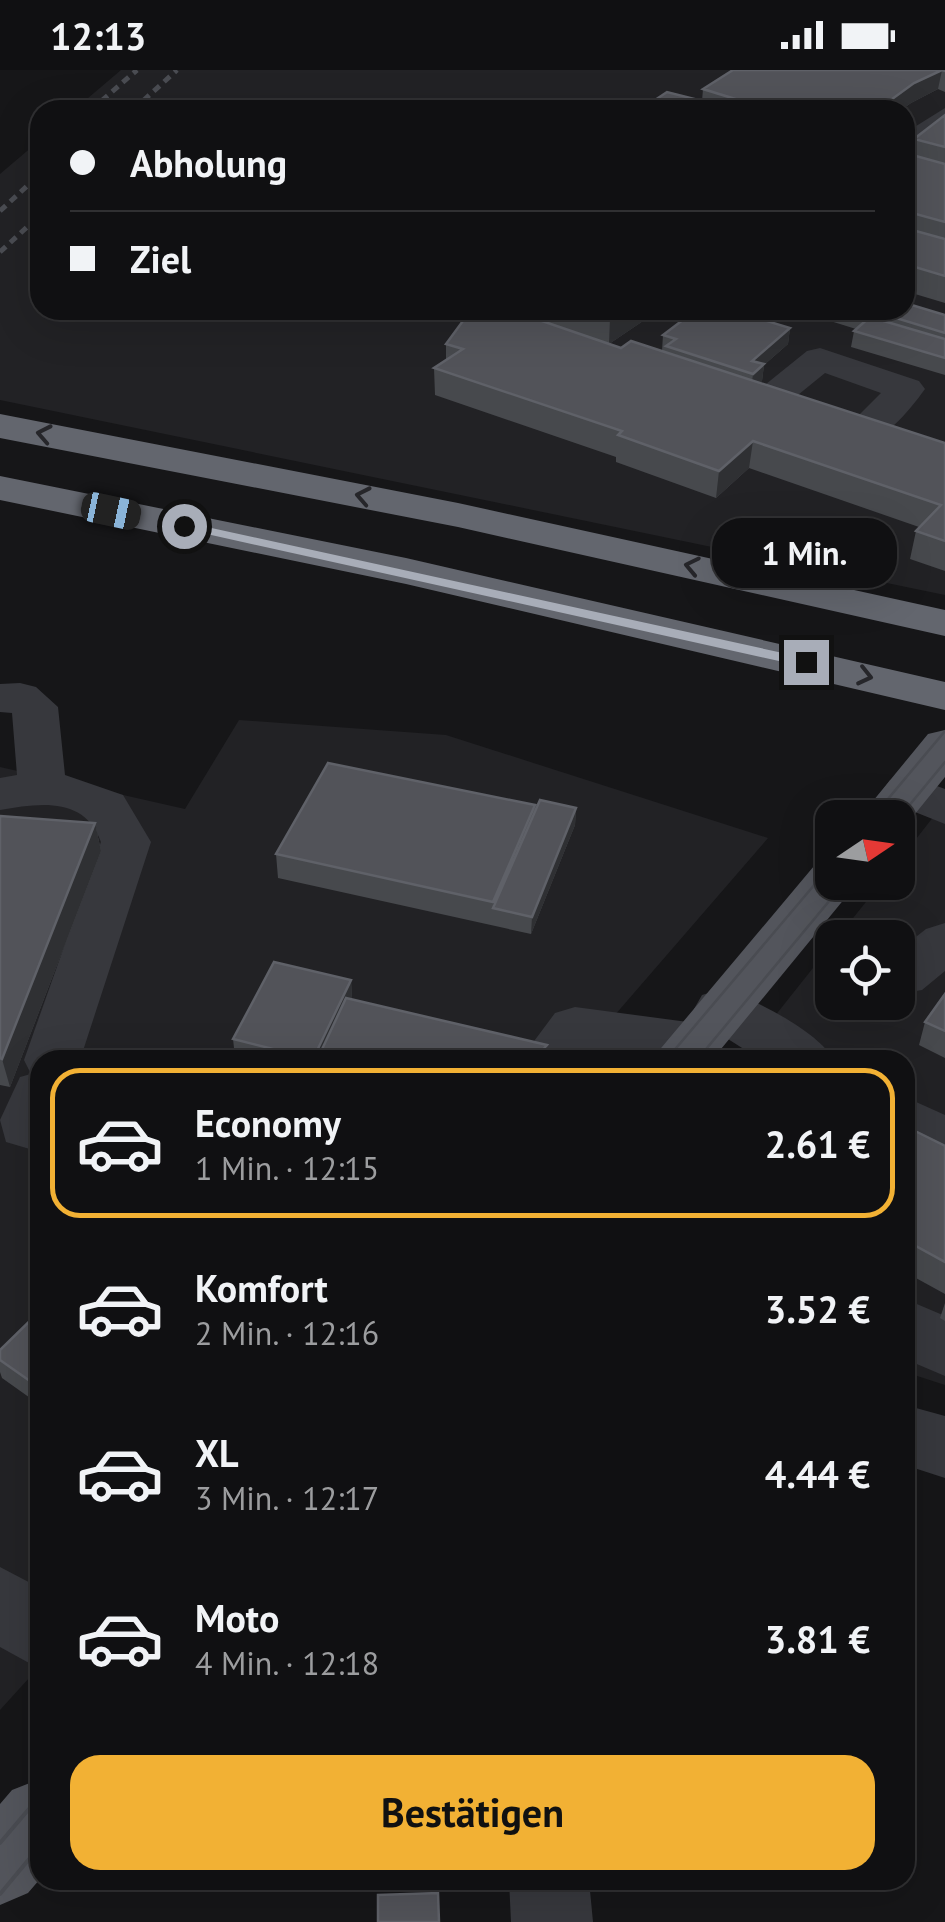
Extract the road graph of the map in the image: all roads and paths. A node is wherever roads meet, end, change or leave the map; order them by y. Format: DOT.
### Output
graph roads {
  1 [pos="945,118"];
  2 [pos="915,156"];
  3 [pos="728,392"];
  4 [pos="764,404"];
  5 [pos="0,426"];
  6 [pos="0,488"];
  7 [pos="945,623"];
  8 [pos="945,696"];
  9 [pos="0,698"];
  10 [pos="21,790"];
  11 [pos="815,898"];
  12 [pos="945,942"];
  13 [pos="915,966"];
  14 [pos="698,1037"];
  15 [pos="55,1050"];
  16 [pos="556,1050"];
  17 [pos="776,1050"];
  18 [pos="929,1134"];
  19 [pos="915,1168"];
  20 [pos="915,1332"];
  21 [pos="945,1348"];
  22 [pos="915,1437"];
  23 [pos="945,1446"];
  24 [pos="0,1602"];
  25 [pos="30,1625"];
  26 [pos="30,1830"];
  27 [pos="0,1865"];
  28 [pos="549,1890"];
  29 [pos="552,1922"];
  1 -- 2 [label="street"];
  3 -- 4 [label="street"];
  4 -- 4 [label="street"];
  7 -- 5 [label="highway, one-way"];
  6 -- 8 [label="highway, one-way"];
  9 -- 10 [label="street"];
  10 -- 15 [label="street"];
  11 -- 14 [label="main road"];
  12 -- 13 [label="street"];
  14 -- 16 [label="street"];
  14 -- 17 [label="street"];
  18 -- 19 [label="street"];
  20 -- 21 [label="street"];
  22 -- 23 [label="street"];
  24 -- 25 [label="street"];
  26 -- 27 [label="main road"];
  28 -- 29 [label="street"];
}
